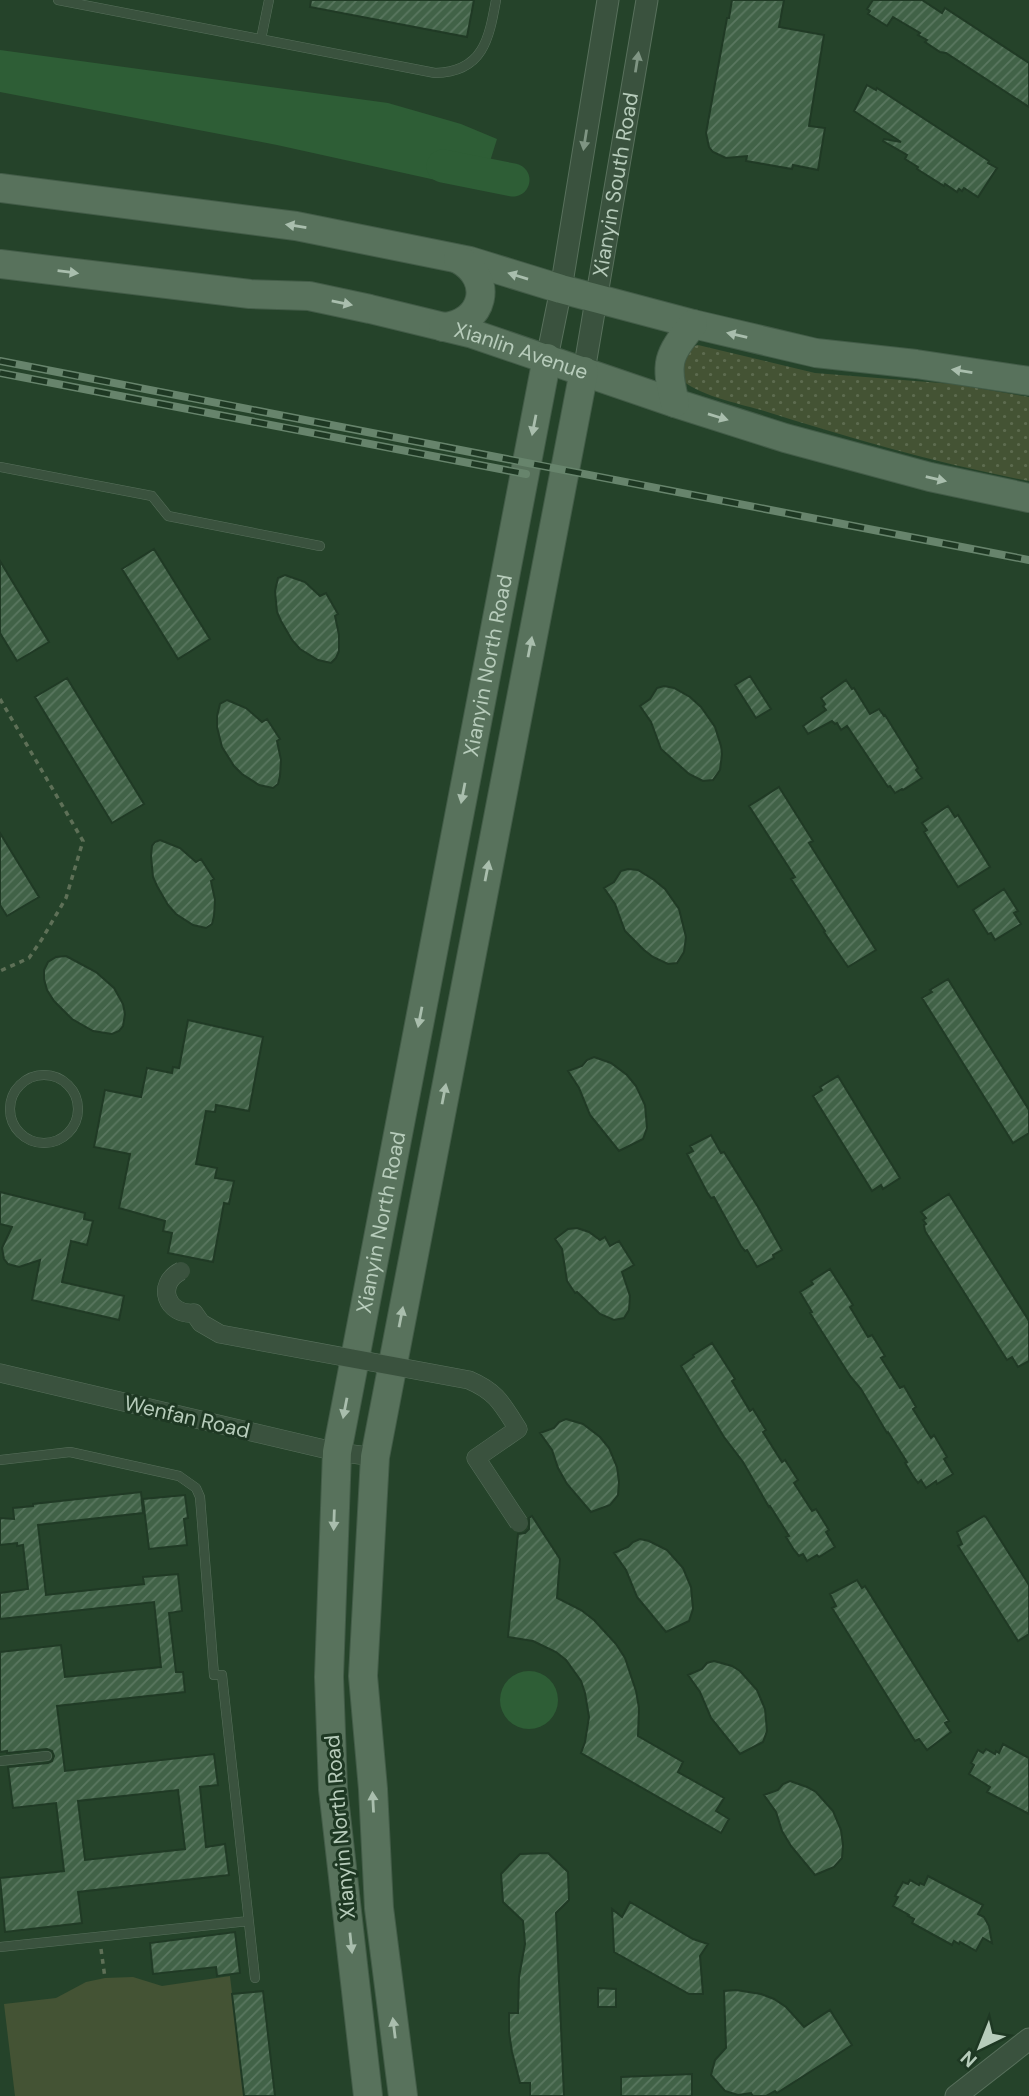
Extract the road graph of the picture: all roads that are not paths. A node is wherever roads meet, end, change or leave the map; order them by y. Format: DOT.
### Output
graph roads {
  1 [pos="58,0"];
  2 [pos="268,0"];
  3 [pos="496,0"];
  4 [pos="608,0"];
  5 [pos="647,0"];
  6 [pos="261,39"];
  7 [pos="0,188"];
  8 [pos="458,259"];
  9 [pos="0,264"];
  10 [pos="561,289"];
  11 [pos="597,298"];
  12 [pos="693,324"];
  13 [pos="443,327"];
  14 [pos="547,358"];
  15 [pos="584,371"];
  16 [pos="1029,381"];
  17 [pos="675,403"];
  18 [pos="0,467"];
  19 [pos="1029,498"];
  20 [pos="320,546"];
  21 [pos="25,1081"];
  22 [pos="181,1271"];
  23 [pos="0,1373"];
  24 [pos="337,1452"];
  25 [pos="374,1457"];
  26 [pos="0,1460"];
  27 [pos="519,1523"];
  28 [pos="47,1756"];
  29 [pos="0,1761"];
  30 [pos="249,1921"];
  31 [pos="0,1947"];
  32 [pos="255,1978"];
  33 [pos="1029,2039"];
  34 [pos="368,2096"];
  35 [pos="402,2096"];
  36 [pos="956,2096"];
  1 -- 6 [label="lane"];
  2 -- 6 [label="lane"];
  3 -- 6 [label="lane"];
  4 -- 10 [label="street, Xianyin South Road, one-way"];
  11 -- 5 [label="street, Xianyin South Road, one-way"];
  8 -- 7 [label="main road, one-way"];
  10 -- 8 [label="main road, one-way"];
  8 -- 13 [label="main road"];
  9 -- 13 [label="main road, Xianlin Avenue, one-way"];
  10 -- 11 [label="main road"];
  10 -- 14 [label="street, Xianyin South Road"];
  11 -- 12 [label="main road"];
  11 -- 15 [label="street, Xianyin South Road"];
  16 -- 12 [label="main road, one-way"];
  12 -- 17 [label="main road"];
  13 -- 14 [label="main road, Xianlin Avenue"];
  14 -- 15 [label="main road, Xianlin Avenue"];
  14 -- 24 [label="main road, Xianyin North Road, one-way"];
  15 -- 17 [label="main road, Xianlin Avenue"];
  25 -- 15 [label="main road, Xianyin North Road, one-way"];
  17 -- 19 [label="main road, Xianlin Avenue, one-way"];
  18 -- 20 [label="lane"];
  21 -- 21 [label="lane"];
  22 -- 27 [label="street, bridge"];
  23 -- 24 [label="street, Wenfan Road"];
  24 -- 25 [label="street, Wenfan Road"];
  24 -- 34 [label="main road, Xianyin North Road, one-way"];
  35 -- 25 [label="main road, Xianyin North Road, one-way"];
  26 -- 30 [label="lane"];
  28 -- 29 [label="lane"];
  30 -- 31 [label="lane"];
  30 -- 32 [label="lane"];
  33 -- 36 [label="street"];
}
